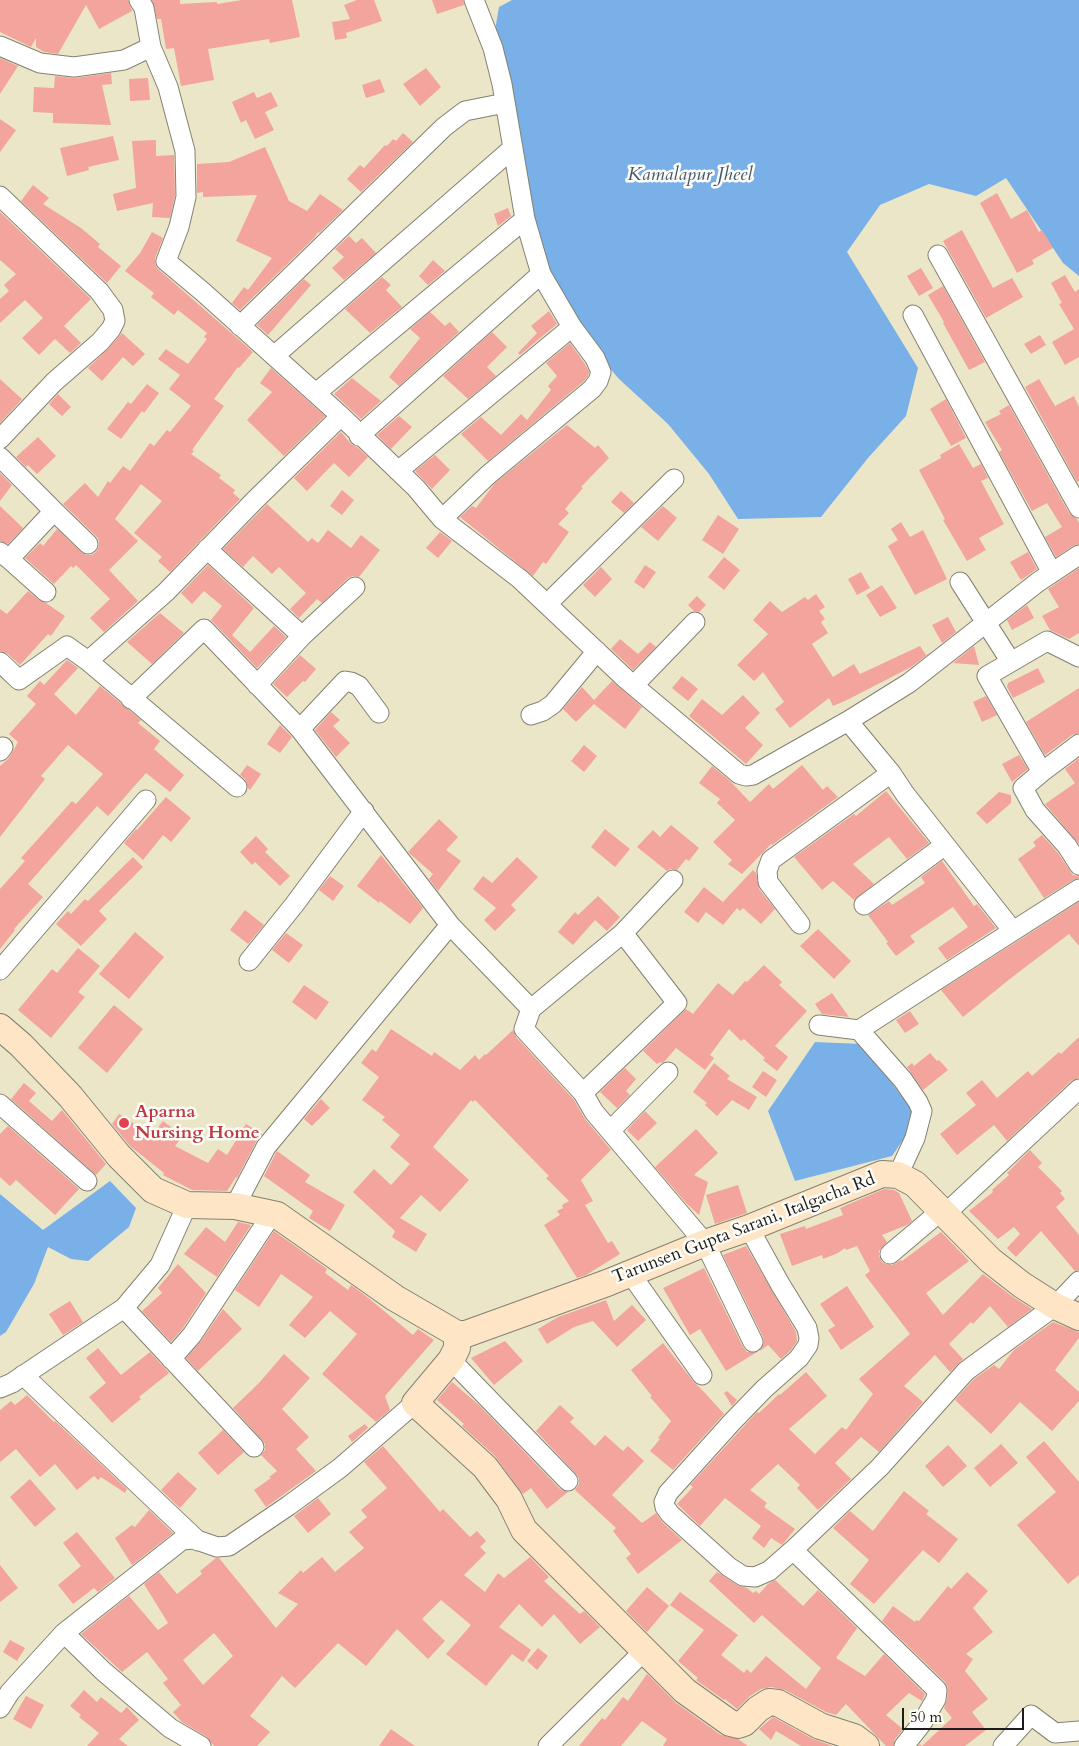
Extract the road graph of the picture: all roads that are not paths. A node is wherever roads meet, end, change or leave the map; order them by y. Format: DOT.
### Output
graph roads {
  1 [pos="139,0"];
  2 [pos="474,0"];
  3 [pos="0,46"];
  4 [pos="151,47"];
  5 [pos="505,103"];
  6 [pos="513,148"];
  7 [pos="0,196"];
  8 [pos="525,219"];
  9 [pos="938,255"];
  10 [pos="541,274"];
  11 [pos="913,316"];
  12 [pos="240,326"];
  13 [pos="572,327"];
  14 [pos="274,356"];
  15 [pos="316,393"];
  16 [pos="341,416"];
  17 [pos="360,436"];
  18 [pos="0,439"];
  19 [pos="0,457"];
  20 [pos="398,471"];
  21 [pos="674,479"];
  22 [pos="1079,508"];
  23 [pos="54,511"];
  24 [pos="442,519"];
  25 [pos="88,544"];
  26 [pos="207,549"];
  27 [pos="1079,555"];
  28 [pos="4,556"];
  29 [pos="1052,572"];
  30 [pos="960,582"];
  31 [pos="354,587"];
  32 [pos="46,592"];
  33 [pos="547,604"];
  34 [pos="695,622"];
  35 [pos="987,622"];
  36 [pos="302,636"];
  37 [pos="597,651"];
  38 [pos="1079,657"];
  39 [pos="88,661"];
  40 [pos="0,662"];
  41 [pos="1011,662"];
  42 [pos="257,685"];
  43 [pos="634,686"];
  44 [pos="131,699"];
  45 [pos="379,713"];
  46 [pos="531,715"];
  47 [pos="848,722"];
  48 [pos="300,728"];
  49 [pos="1079,744"];
  50 [pos="1042,772"];
  51 [pos="891,773"];
  52 [pos="237,787"];
  53 [pos="146,800"];
  54 [pos="364,811"];
  55 [pos="945,845"];
  56 [pos="1079,865"];
  57 [pos="673,880"];
  58 [pos="1079,889"];
  59 [pos="864,905"];
  60 [pos="800,924"];
  61 [pos="450,925"];
  62 [pos="1013,931"];
  63 [pos="623,932"];
  64 [pos="249,961"];
  65 [pos="0,970"];
  66 [pos="531,1009"];
  67 [pos="819,1025"];
  68 [pos="859,1030"];
  69 [pos="3,1034"];
  70 [pos="668,1072"];
  71 [pos="1079,1089"];
  72 [pos="583,1093"];
  73 [pos="0,1104"];
  74 [pos="610,1131"];
  75 [pos="898,1175"];
  76 [pos="87,1181"];
  77 [pos="187,1205"];
  78 [pos="235,1206"];
  79 [pos="943,1212"];
  80 [pos="272,1214"];
  81 [pos="749,1228"];
  82 [pos="705,1243"];
  83 [pos="890,1254"];
  84 [pos="630,1274"];
  85 [pos="1079,1281"];
  86 [pos="1055,1306"];
  87 [pos="124,1308"];
  88 [pos="1079,1316"];
  89 [pos="457,1334"];
  90 [pos="754,1342"];
  91 [pos="171,1358"];
  92 [pos="451,1360"];
  93 [pos="23,1375"];
  94 [pos="702,1375"];
  95 [pos="0,1388"];
  96 [pos="414,1403"];
  97 [pos="254,1447"];
  98 [pos="568,1481"];
  99 [pos="198,1541"];
  100 [pos="793,1550"];
  101 [pos="64,1633"];
  102 [pos="644,1651"];
  103 [pos="0,1708"];
  104 [pos="1079,1731"];
  105 [pos="201,1746"];
  106 [pos="548,1746"];
  107 [pos="866,1746"];
  108 [pos="904,1746"];
  109 [pos="1003,1746"];
  1 -- 4 [label="street"];
  2 -- 5 [label="street"];
  3 -- 4 [label="street"];
  4 -- 12 [label="street"];
  5 -- 6 [label="street"];
  5 -- 12 [label="street"];
  6 -- 8 [label="street"];
  6 -- 14 [label="street"];
  7 -- 18 [label="street"];
  8 -- 10 [label="street"];
  8 -- 15 [label="street"];
  9 -- 22 [label="street"];
  10 -- 13 [label="street"];
  10 -- 17 [label="street"];
  11 -- 29 [label="street"];
  12 -- 14 [label="street"];
  13 -- 20 [label="street"];
  13 -- 24 [label="street"];
  14 -- 15 [label="street"];
  15 -- 16 [label="street"];
  16 -- 17 [label="street"];
  16 -- 26 [label="street"];
  17 -- 20 [label="street"];
  19 -- 23 [label="street"];
  20 -- 24 [label="street"];
  21 -- 33 [label="street"];
  23 -- 25 [label="street"];
  23 -- 28 [label="street"];
  24 -- 33 [label="street"];
  26 -- 36 [label="street"];
  26 -- 39 [label="street"];
  27 -- 29 [label="street"];
  28 -- 32 [label="street"];
  29 -- 35 [label="street"];
  30 -- 35 [label="street"];
  31 -- 36 [label="street"];
  33 -- 37 [label="street"];
  34 -- 43 [label="street"];
  35 -- 41 [label="street"];
  35 -- 47 [label="street"];
  36 -- 42 [label="street"];
  37 -- 43 [label="street"];
  37 -- 46 [label="street"];
  38 -- 41 [label="street"];
  39 -- 40 [label="street"];
  39 -- 44 [label="street"];
  41 -- 50 [label="street"];
  42 -- 44 [label="street"];
  42 -- 48 [label="street"];
  43 -- 47 [label="street"];
  44 -- 52 [label="street"];
  45 -- 48 [label="street"];
  47 -- 51 [label="street"];
  48 -- 54 [label="street"];
  49 -- 50 [label="street"];
  50 -- 56 [label="street"];
  51 -- 55 [label="street"];
  51 -- 60 [label="street"];
  53 -- 65 [label="street"];
  54 -- 61 [label="street"];
  54 -- 64 [label="street"];
  55 -- 59 [label="street"];
  55 -- 62 [label="street"];
  57 -- 63 [label="street"];
  58 -- 62 [label="street"];
  61 -- 66 [label="street"];
  61 -- 78 [label="street"];
  62 -- 68 [label="street"];
  63 -- 66 [label="street"];
  63 -- 72 [label="street"];
  66 -- 72 [label="street"];
  67 -- 68 [label="street"];
  68 -- 75 [label="street"];
  69 -- 77 [label="street"];
  70 -- 74 [label="street"];
  71 -- 79 [label="street"];
  72 -- 74 [label="street"];
  73 -- 76 [label="street"];
  74 -- 82 [label="street"];
  75 -- 79 [label="street, Tarunsen Gupta Sarani, Italgacha Rd"];
  75 -- 81 [label="street, Tarunsen Gupta Sarani, Italgacha Rd"];
  77 -- 78 [label="street"];
  77 -- 87 [label="street"];
  78 -- 80 [label="street"];
  79 -- 83 [label="street"];
  79 -- 86 [label="street, Tarunsen Gupta Sarani, Italgacha Rd"];
  80 -- 89 [label="street"];
  80 -- 91 [label="street"];
  81 -- 82 [label="street, Tarunsen Gupta Sarani, Italgacha Rd"];
  81 -- 100 [label="street"];
  82 -- 84 [label="street, Tarunsen Gupta Sarani, Italgacha Rd"];
  82 -- 90 [label="street"];
  84 -- 89 [label="street, Tarunsen Gupta Sarani, Italgacha Rd"];
  84 -- 94 [label="street"];
  85 -- 86 [label="street"];
  86 -- 88 [label="street, Tarunsen Gupta Sarani, Italgacha Rd"];
  86 -- 100 [label="street"];
  87 -- 91 [label="street"];
  87 -- 93 [label="street"];
  89 -- 92 [label="street"];
  91 -- 97 [label="street"];
  92 -- 96 [label="street"];
  92 -- 98 [label="street"];
  93 -- 95 [label="street"];
  93 -- 99 [label="street"];
  96 -- 99 [label="street"];
  96 -- 102 [label="street"];
  99 -- 101 [label="street"];
  100 -- 108 [label="street"];
  101 -- 103 [label="street"];
  101 -- 105 [label="street"];
  102 -- 106 [label="street"];
  102 -- 107 [label="street"];
  104 -- 109 [label="street"];
}
